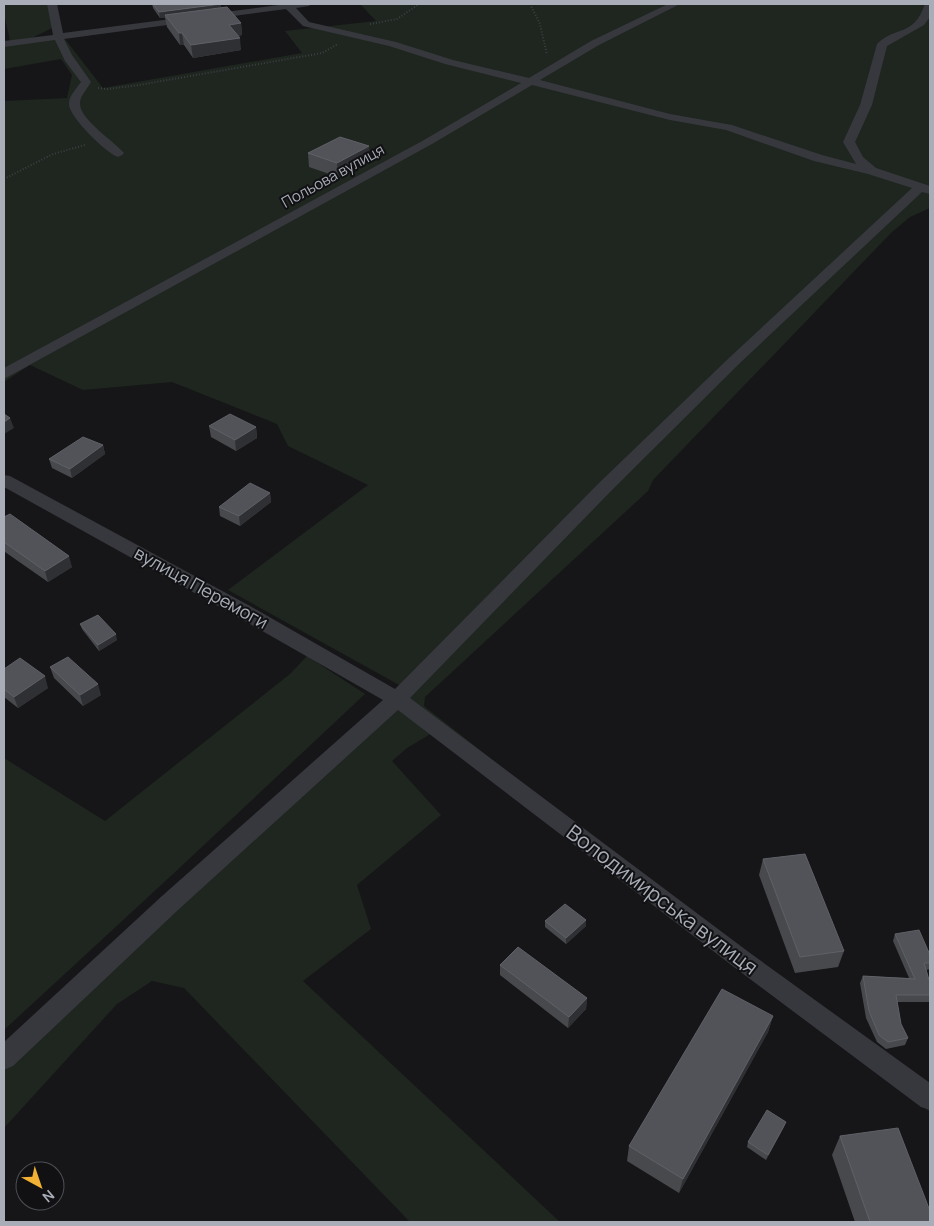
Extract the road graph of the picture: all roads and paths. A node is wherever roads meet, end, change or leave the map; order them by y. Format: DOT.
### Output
graph roads {
  1 [pos="52,4"];
  2 [pos="306,4"];
  3 [pos="418,4"];
  4 [pos="530,4"];
  5 [pos="676,4"];
  6 [pos="930,4"];
  7 [pos="288,6"];
  8 [pos="367,24"];
  9 [pos="336,32"];
  10 [pos="58,36"];
  11 [pos="4,44"];
  12 [pos="548,72"];
  13 [pos="531,80"];
  14 [pos="86,82"];
  15 [pos="104,142"];
  16 [pos="118,153"];
  17 [pos="872,171"];
  18 [pos="4,179"];
  19 [pos="925,188"];
  20 [pos="4,374"];
  21 [pos="4,480"];
  22 [pos="397,699"];
  23 [pos="4,1058"];
  24 [pos="930,1098"];
  1 -- 10 [label="street"];
  2 -- 7 [label="street"];
  3 -- 8 [label="path"];
  4 -- 12 [label="path"];
  5 -- 12 [label="street, Польова вулиця"];
  6 -- 17 [label="street"];
  7 -- 9 [label="street"];
  7 -- 10 [label="street"];
  9 -- 13 [label="street"];
  9 -- 14 [label="path"];
  10 -- 11 [label="street"];
  10 -- 14 [label="street"];
  12 -- 13 [label="street, Польова вулиця"];
  13 -- 17 [label="street"];
  13 -- 20 [label="street, Польова вулиця"];
  14 -- 15 [label="street"];
  15 -- 16 [label="street"];
  15 -- 18 [label="path"];
  17 -- 19 [label="street"];
  19 -- 22 [label="street"];
  21 -- 22 [label="street, вулиця Перемоги"];
  22 -- 23 [label="street"];
  22 -- 24 [label="street, Володимирська вулиця"];
}
